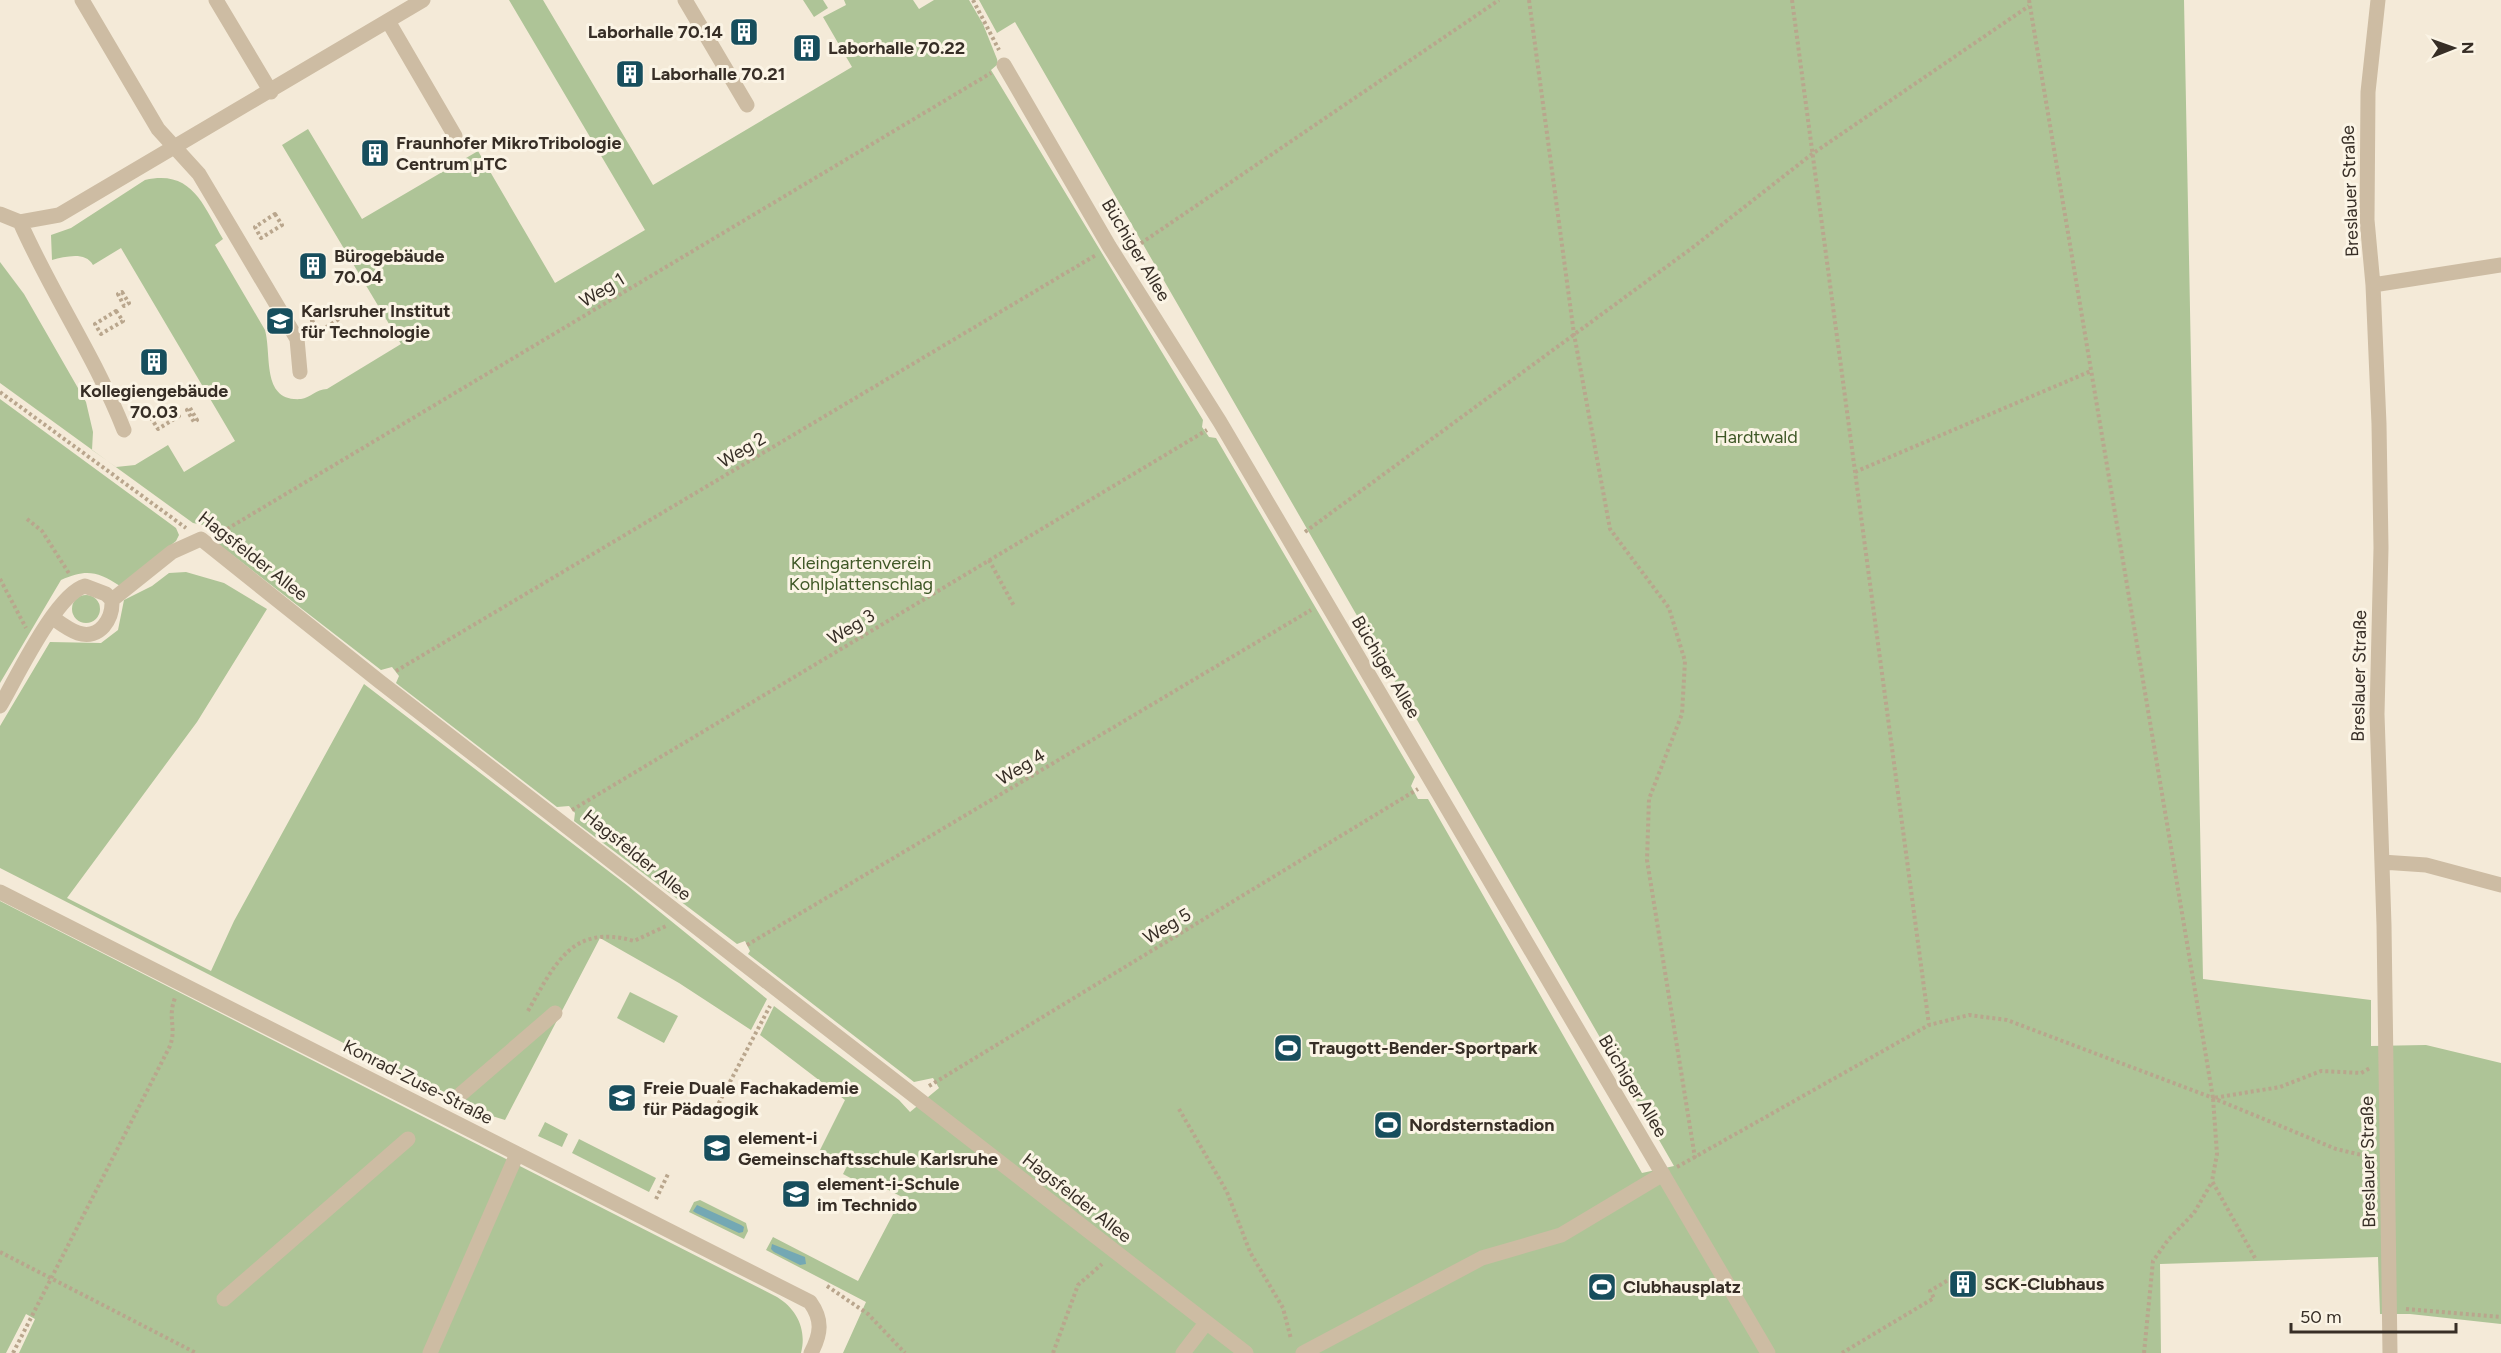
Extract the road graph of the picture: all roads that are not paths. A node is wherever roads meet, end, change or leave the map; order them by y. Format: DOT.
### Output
graph roads {
  1 [pos="82,0"];
  2 [pos="216,0"];
  3 [pos="423,0"];
  4 [pos="685,0"];
  5 [pos="2378,0"];
  6 [pos="388,21"];
  7 [pos="998,68"];
  8 [pos="272,92"];
  9 [pos="747,105"];
  10 [pos="455,136"];
  11 [pos="176,147"];
  12 [pos="0,214"];
  13 [pos="20,222"];
  14 [pos="2501,265"];
  15 [pos="2373,285"];
  16 [pos="300,372"];
  17 [pos="124,430"];
  18 [pos="112,600"];
  19 [pos="52,618"];
  20 [pos="1,703"];
  21 [pos="2382,862"];
  22 [pos="2501,885"];
  23 [pos="0,892"];
  24 [pos="555,1013"];
  25 [pos="460,1094"];
  26 [pos="408,1139"];
  27 [pos="517,1154"];
  28 [pos="1663,1174"];
  29 [pos="224,1299"];
  30 [pos="1206,1323"];
  31 [pos="1297,1348"];
  32 [pos="430,1353"];
  33 [pos="812,1353"];
  34 [pos="1183,1353"];
  35 [pos="1246,1353"];
  36 [pos="1768,1353"];
  37 [pos="2390,1353"];
  1 -- 11 [label="street"];
  2 -- 8 [label="street"];
  3 -- 6 [label="street"];
  4 -- 9 [label="street"];
  5 -- 15 [label="street, Breslauer Straße"];
  6 -- 8 [label="street"];
  6 -- 10 [label="street"];
  7 -- 28 [label="street, Büchiger Allee"];
  8 -- 11 [label="street"];
  11 -- 13 [label="street"];
  11 -- 16 [label="street"];
  12 -- 13 [label="street"];
  13 -- 17 [label="street"];
  14 -- 15 [label="street"];
  15 -- 21 [label="street, Breslauer Straße"];
  18 -- 19 [label="street"];
  18 -- 19 [label="street"];
  18 -- 30 [label="street, Hagsfelder Allee"];
  19 -- 20 [label="street"];
  21 -- 22 [label="street"];
  21 -- 37 [label="street, Breslauer Straße"];
  23 -- 27 [label="street, Konrad-Zuse-Straße"];
  24 -- 25 [label="street"];
  26 -- 29 [label="street"];
  27 -- 32 [label="street"];
  27 -- 33 [label="street, Konrad-Zuse-Straße"];
  28 -- 31 [label="street"];
  28 -- 36 [label="street, Büchiger Allee"];
  30 -- 34 [label="street"];
  30 -- 35 [label="street, Hagsfelder Allee"];
}
